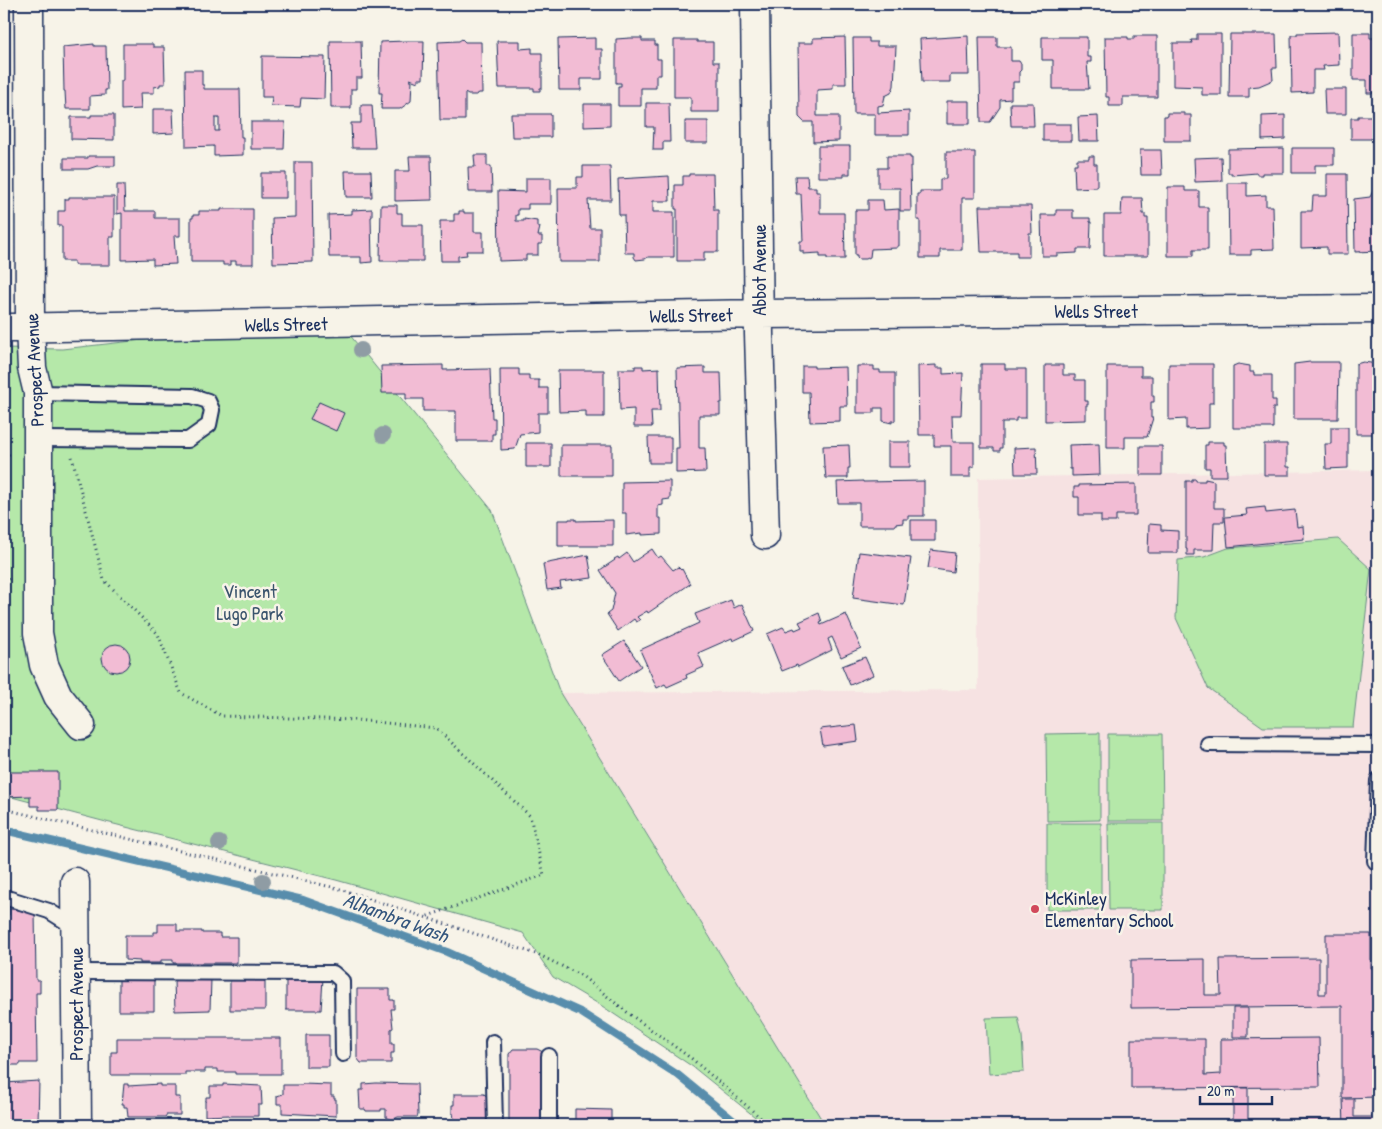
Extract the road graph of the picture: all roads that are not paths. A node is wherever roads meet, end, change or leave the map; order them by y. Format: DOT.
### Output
graph roads {
  1 [pos="29,4"];
  2 [pos="755,4"];
  3 [pos="1378,309"];
  4 [pos="759,314"];
  5 [pos="17,328"];
  6 [pos="38,393"];
  7 [pos="38,447"];
  8 [pos="765,535"];
  9 [pos="81,725"];
  10 [pos="1208,744"];
  11 [pos="1378,745"];
  12 [pos="1378,780"];
  13 [pos="1378,864"];
  14 [pos="76,882"];
  15 [pos="4,898"];
  16 [pos="76,928"];
  17 [pos="76,972"];
  18 [pos="493,1042"];
  19 [pos="343,1054"];
  20 [pos="549,1056"];
  21 [pos="78,1125"];
  22 [pos="495,1125"];
  23 [pos="550,1125"];
  1 -- 5 [label="street, Prospect Avenue"];
  2 -- 4 [label="street, Abbot Avenue"];
  3 -- 4 [label="street, Wells Street"];
  4 -- 5 [label="street, Wells Street"];
  4 -- 8 [label="street, Abbot Avenue"];
  5 -- 6 [label="street, Prospect Avenue"];
  6 -- 7 [label="street, Prospect Avenue"];
  6 -- 7 [label="lane"];
  7 -- 9 [label="street, Prospect Avenue"];
  10 -- 11 [label="lane"];
  12 -- 13 [label="lane"];
  14 -- 16 [label="street, Prospect Avenue"];
  15 -- 16 [label="lane"];
  16 -- 17 [label="street, Prospect Avenue"];
  17 -- 19 [label="lane"];
  17 -- 21 [label="street, Prospect Avenue"];
  18 -- 22 [label="lane"];
  20 -- 23 [label="lane"];
}
